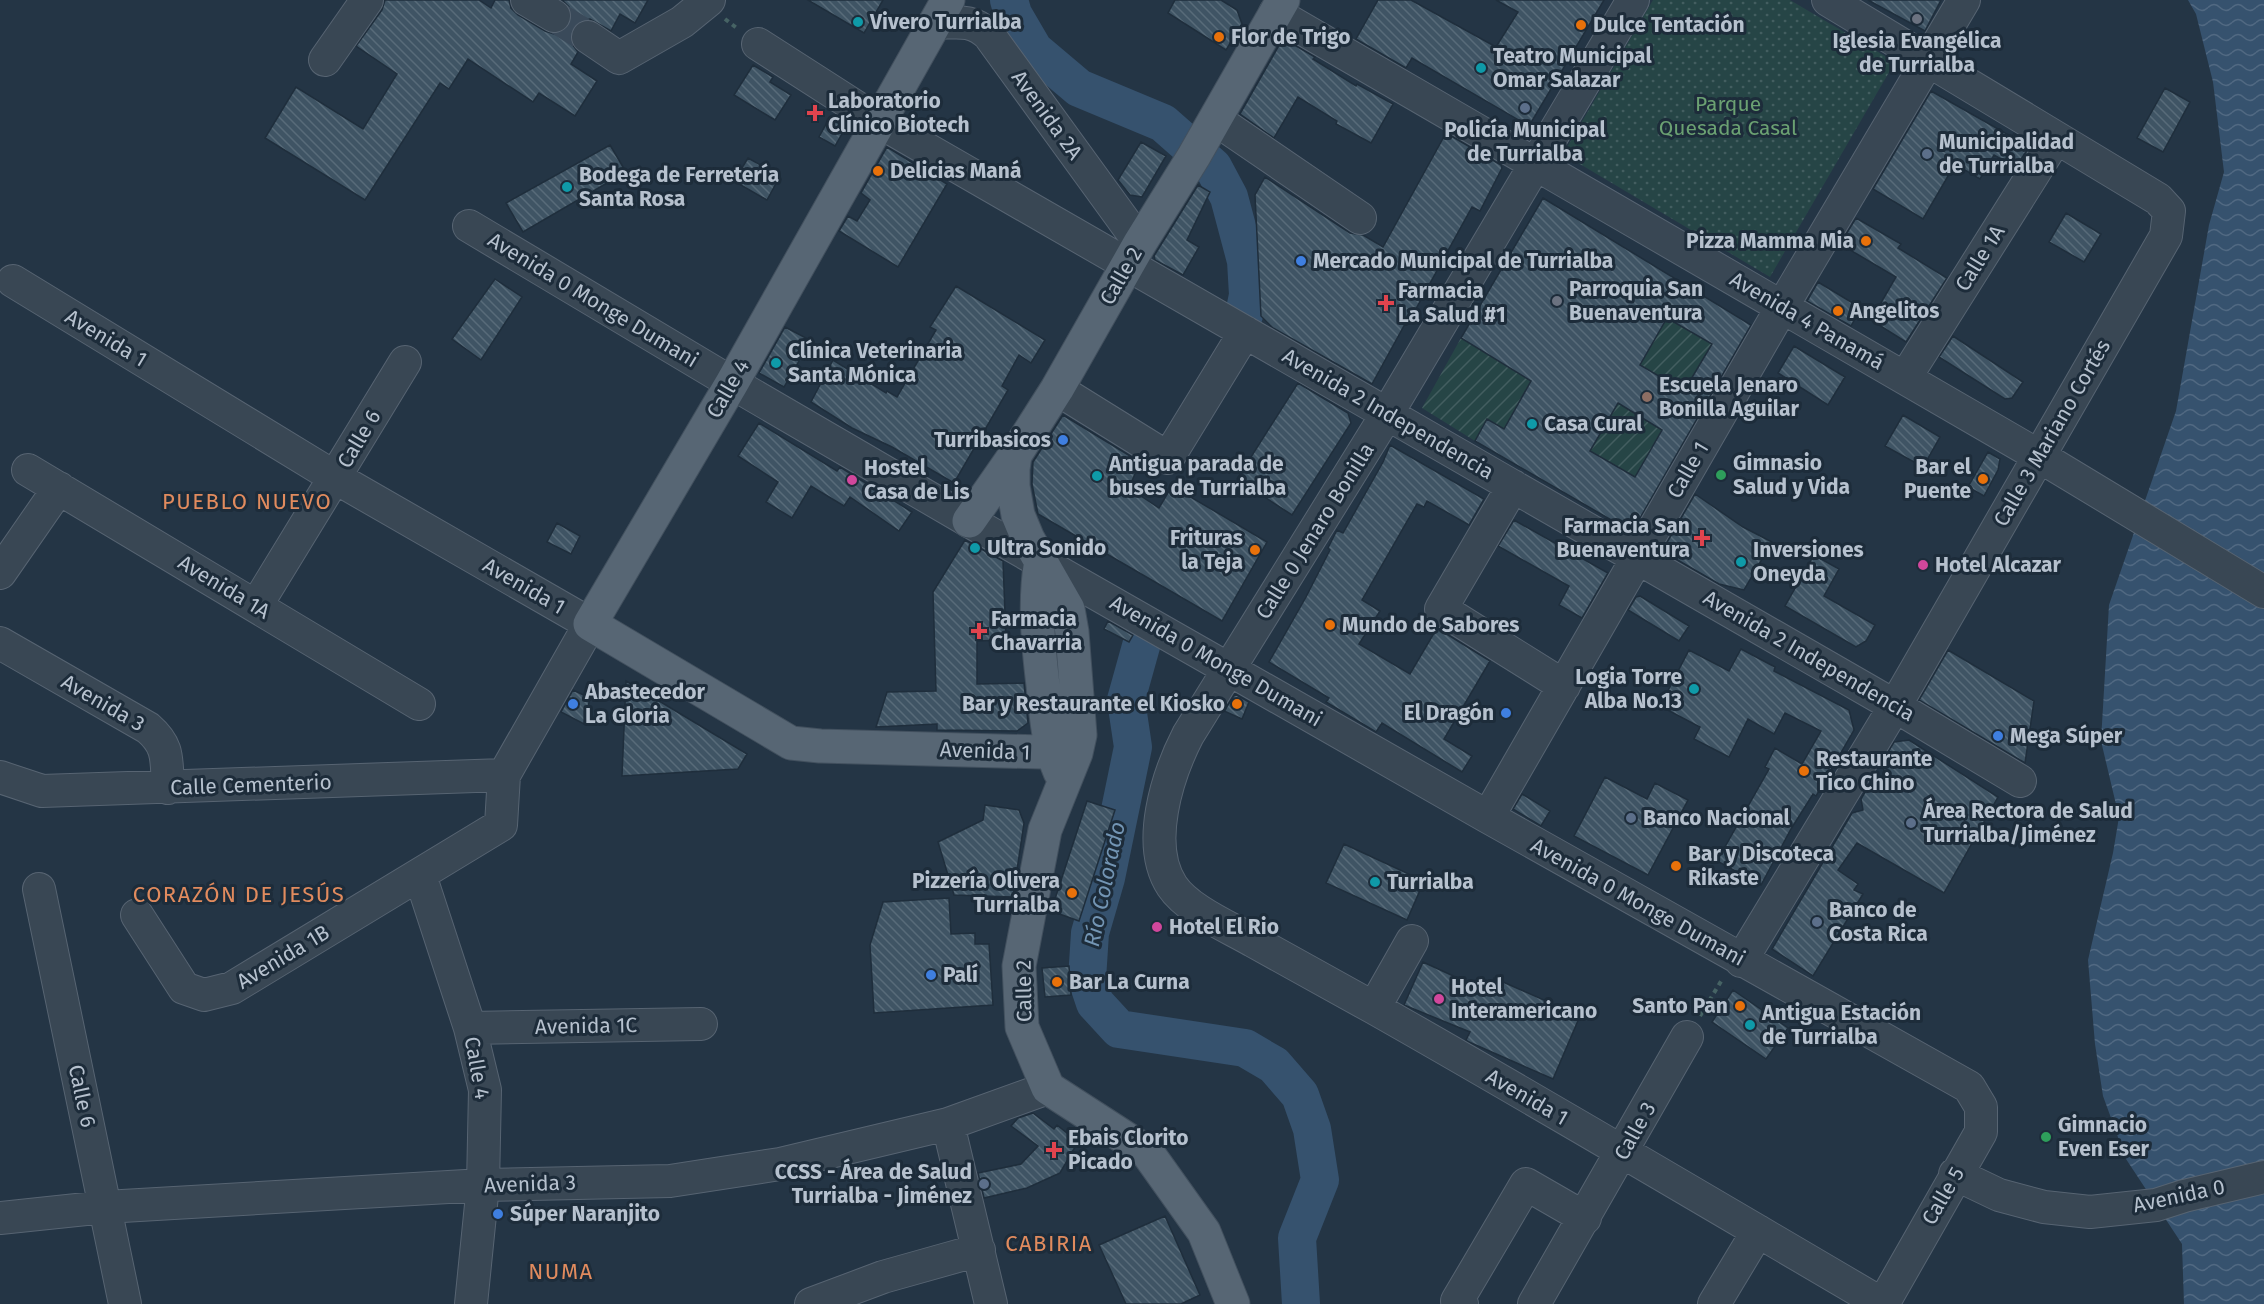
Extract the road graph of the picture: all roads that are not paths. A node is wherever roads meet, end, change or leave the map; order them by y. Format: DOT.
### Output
graph roads {
  1 [pos="367,0"];
  2 [pos="527,0"];
  3 [pos="1633,0"];
  4 [pos="1827,0"];
  5 [pos="1964,0"];
  6 [pos="707,2"];
  7 [pos="1271,4"];
  8 [pos="941,11"];
  9 [pos="554,16"];
  10 [pos="588,37"];
  11 [pos="758,44"];
  12 [pos="325,60"];
  13 [pos="1928,62"];
  14 [pos="878,121"];
  15 [pos="1213,123"];
  16 [pos="2056,138"];
  17 [pos="1536,164"];
  18 [pos="1360,219"];
  19 [pos="469,226"];
  20 [pos="1134,254"];
  21 [pos="13,281"];
  22 [pos="1782,307"];
  23 [pos="1245,332"];
  24 [pos="405,362"];
  25 [pos="1905,378"];
  26 [pos="732,383"];
  27 [pos="1057,389"];
  28 [pos="1387,414"];
  29 [pos="1015,455"];
  30 [pos="2039,456"];
  31 [pos="28,470"];
  32 [pos="336,478"];
  33 [pos="1514,486"];
  34 [pos="59,489"];
  35 [pos="969,521"];
  36 [pos="1638,558"];
  37 [pos="1041,560"];
  38 [pos="0,573"];
  39 [pos="2264,592"];
  40 [pos="1059,593"];
  41 [pos="1108,600"];
  42 [pos="256,606"];
  43 [pos="590,624"];
  44 [pos="0,644"];
  45 [pos="1231,668"];
  46 [pos="1564,686"];
  47 [pos="419,704"];
  48 [pos="1896,706"];
  49 [pos="1064,762"];
  50 [pos="504,775"];
  51 [pos="0,777"];
  52 [pos="2020,781"];
  53 [pos="168,788"];
  54 [pos="1488,817"];
  55 [pos="420,875"];
  56 [pos="39,889"];
  57 [pos="1174,890"];
  58 [pos="137,915"];
  59 [pos="1412,941"];
  60 [pos="1738,959"];
  61 [pos="1374,1008"];
  62 [pos="701,1024"];
  63 [pos="470,1028"];
  64 [pos="1687,1037"];
  65 [pos="1969,1087"];
  66 [pos="1048,1088"];
  67 [pos="948,1124"];
  68 [pos="1623,1153"];
  69 [pos="1955,1174"];
  70 [pos="2264,1177"];
  71 [pos="483,1185"];
  72 [pos="105,1207"];
  73 [pos="0,1218"];
  74 [pos="1585,1218"];
  75 [pos="1758,1231"];
  76 [pos="979,1250"];
  77 [pos="125,1304"];
  78 [pos="471,1304"];
  79 [pos="811,1304"];
  80 [pos="991,1304"];
  81 [pos="1233,1304"];
  82 [pos="1462,1304"];
  83 [pos="1534,1304"];
  84 [pos="1714,1304"];
  85 [pos="1882,1304"];
  1 -- 12 [label="street"];
  2 -- 9 [label="street"];
  3 -- 17 [label="street, Calle 0 Jenaro Bonilla"];
  4 -- 13 [label="street"];
  5 -- 13 [label="street, Calle 1"];
  6 -- 10 [label="street"];
  7 -- 15 [label="main road, Calle 2"];
  7 -- 17 [label="street, Avenida 4 Panamá"];
  8 -- 14 [label="main road, Calle 4"];
  8 -- 20 [label="street, Avenida 2A"];
  11 -- 14 [label="street, Avenida 2 Independencia"];
  13 -- 16 [label="street"];
  13 -- 22 [label="street, Calle 1"];
  14 -- 20 [label="street, Avenida 2 Independencia"];
  14 -- 26 [label="main road, Calle 4"];
  15 -- 18 [label="street"];
  15 -- 20 [label="main road, Calle 2"];
  16 -- 25 [label="street, Calle 1A"];
  16 -- 30 [label="street, Calle 3 Mariano Cortés"];
  17 -- 22 [label="street, Avenida 4 Panamá"];
  17 -- 28 [label="street, Calle 0 Jenaro Bonilla"];
  19 -- 26 [label="street, Avenida 0 Monge Dumani"];
  20 -- 23 [label="street, Avenida 2 Independencia"];
  20 -- 27 [label="main road, Calle 2"];
  21 -- 32 [label="street, Avenida 1"];
  22 -- 25 [label="street, Avenida 4 Panamá"];
  22 -- 36 [label="street, Calle 1"];
  23 -- 27 [label="street"];
  23 -- 28 [label="street, Avenida 2 Independencia"];
  24 -- 32 [label="street, Calle 6"];
  25 -- 30 [label="street, Avenida 4 Panamá"];
  26 -- 35 [label="street, Avenida 0 Monge Dumani"];
  26 -- 43 [label="main road, Calle 4"];
  27 -- 29 [label="main road, Calle 2"];
  28 -- 33 [label="street, Avenida 2 Independencia"];
  28 -- 45 [label="street, Calle 0 Jenaro Bonilla"];
  29 -- 35 [label="main road"];
  29 -- 37 [label="main road, Calle 2"];
  30 -- 39 [label="street, Avenida 4 Panamá"];
  30 -- 48 [label="street, Calle 3 Mariano Cortés"];
  31 -- 34 [label="street, Avenida 1A"];
  32 -- 42 [label="street, Calle 6"];
  32 -- 43 [label="street, Avenida 1"];
  33 -- 36 [label="street, Avenida 2 Independencia"];
  33 -- 46 [label="street"];
  34 -- 38 [label="street"];
  34 -- 42 [label="street, Avenida 1A"];
  35 -- 37 [label="street, Avenida 0 Monge Dumani"];
  36 -- 46 [label="street, Calle 1"];
  36 -- 48 [label="street, Avenida 2 Independencia"];
  37 -- 40 [label="main road, Calle 2"];
  37 -- 41 [label="street, Avenida 0 Monge Dumani"];
  37 -- 49 [label="main road, Calle 2"];
  40 -- 41 [label="street"];
  40 -- 49 [label="main road, Calle 2"];
  41 -- 45 [label="street, Avenida 0 Monge Dumani"];
  42 -- 47 [label="street, Avenida 1A"];
  43 -- 49 [label="main road, Avenida 1"];
  43 -- 50 [label="street, Calle 4"];
  44 -- 53 [label="street, Avenida 3"];
  45 -- 54 [label="street, Avenida 0 Monge Dumani"];
  45 -- 57 [label="street, Calle 0 Jenaro Bonilla"];
  46 -- 54 [label="street, Calle 1"];
  48 -- 52 [label="street, Avenida 2 Independencia"];
  48 -- 60 [label="street, Calle 3 Mariano Cortés"];
  49 -- 66 [label="main road, Calle 2"];
  50 -- 53 [label="street, Calle Cementerio"];
  50 -- 55 [label="street, Avenida 1B"];
  51 -- 53 [label="street, Calle Cementerio"];
  54 -- 60 [label="street, Avenida 0 Monge Dumani"];
  55 -- 58 [label="street, Avenida 1B"];
  55 -- 63 [label="street, Calle 4"];
  56 -- 72 [label="street, Calle 6"];
  57 -- 61 [label="street, Avenida 1"];
  59 -- 61 [label="street"];
  60 -- 65 [label="street, Avenida 0 Monge Dumani"];
  61 -- 68 [label="street, Avenida 1"];
  62 -- 63 [label="street, Avenida 1C"];
  63 -- 71 [label="street, Calle 4"];
  64 -- 68 [label="street, Calle 3"];
  65 -- 69 [label="street, Calle 5"];
  66 -- 67 [label="street, Avenida 3"];
  66 -- 81 [label="main road"];
  67 -- 71 [label="street, Avenida 3"];
  67 -- 76 [label="street"];
  68 -- 74 [label="street, Calle 3"];
  68 -- 75 [label="street, Avenida 1"];
  69 -- 70 [label="street, Avenida 0"];
  69 -- 85 [label="street, Calle 5"];
  71 -- 72 [label="street, Avenida 3"];
  71 -- 78 [label="street, Calle 4"];
  72 -- 73 [label="street, Avenida 3"];
  72 -- 77 [label="street, Calle 6"];
  74 -- 82 [label="street"];
  74 -- 83 [label="street, Calle 3"];
  75 -- 84 [label="street"];
  75 -- 85 [label="street, Avenida 1"];
  76 -- 79 [label="street"];
  76 -- 80 [label="street"];
}
